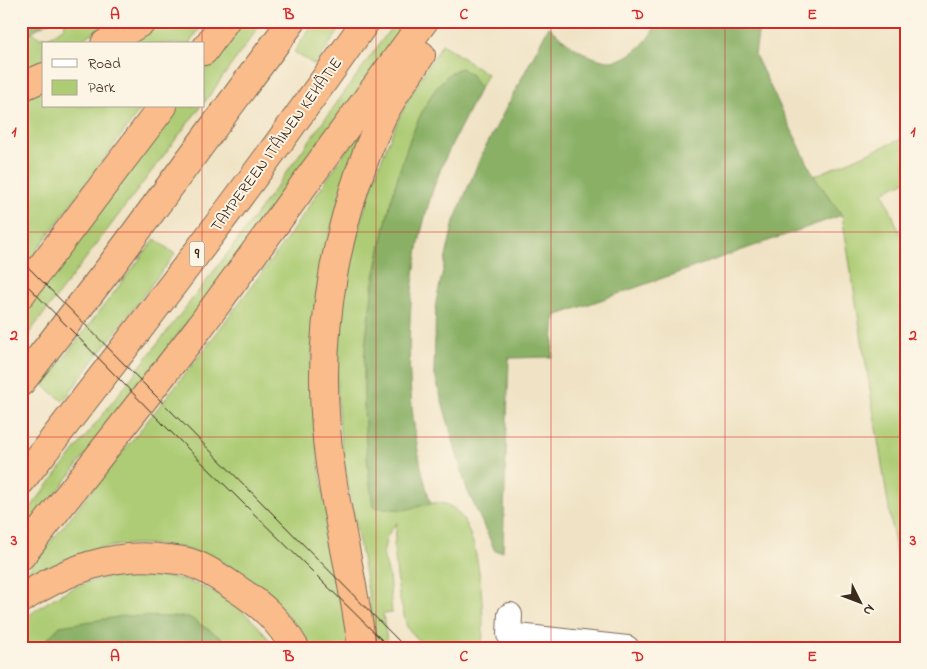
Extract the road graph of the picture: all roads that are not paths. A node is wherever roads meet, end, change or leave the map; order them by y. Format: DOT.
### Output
graph roads {
  1 [pos="143,21"];
  2 [pos="225,21"];
  3 [pos="292,21"];
  4 [pos="366,21"];
  5 [pos="424,21"];
  6 [pos="438,21"];
  7 [pos="109,42"];
  8 [pos="205,50"];
  9 [pos="42,77"];
  10 [pos="21,87"];
  11 [pos="161,108"];
  12 [pos="21,294"];
  13 [pos="21,382"];
  14 [pos="21,481"];
  15 [pos="21,556"];
  16 [pos="21,599"];
  17 [pos="510,615"];
  18 [pos="296,648"];
  19 [pos="362,648"];
  20 [pos="627,648"];
  1 -- 7 [label="highway"];
  2 -- 8 [label="highway"];
  3 -- 13 [label="highway"];
  4 -- 14 [label="highway, TAMPEREEN ITÄINEN KEHÄTIE / 9"];
  5 -- 15 [label="highway"];
  6 -- 19 [label="highway"];
  9 -- 10 [label="highway"];
  11 -- 12 [label="highway"];
  16 -- 18 [label="highway"];
  17 -- 20 [label="street"];
}
